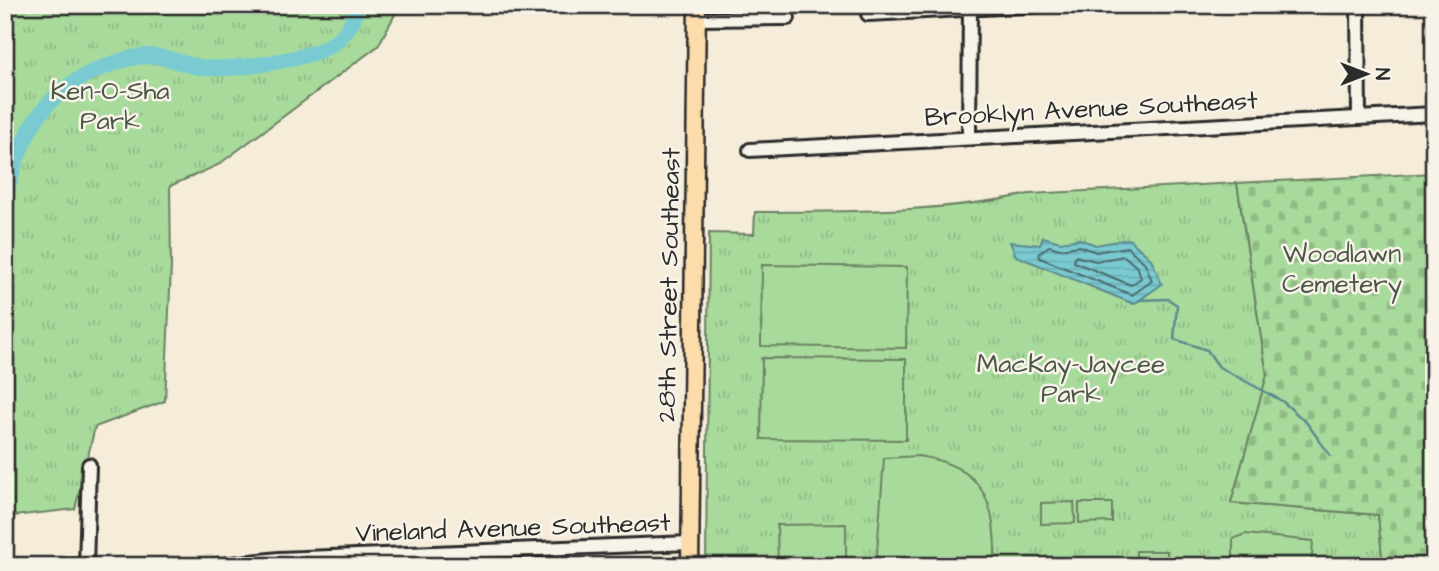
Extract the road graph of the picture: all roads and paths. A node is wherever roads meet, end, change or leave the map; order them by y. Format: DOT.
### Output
graph roads {
  1 [pos="1041,5"];
  2 [pos="1358,5"];
  3 [pos="970,7"];
  4 [pos="696,12"];
  5 [pos="868,14"];
  6 [pos="788,18"];
  7 [pos="1434,114"];
  8 [pos="1359,118"];
  9 [pos="969,137"];
  10 [pos="750,150"];
  11 [pos="89,466"];
  12 [pos="690,543"];
  13 [pos="333,562"];
  14 [pos="86,566"];
  15 [pos="212,566"];
  16 [pos="690,566"];
  1 -- 3 [label="street"];
  2 -- 8 [label="street"];
  3 -- 5 [label="street"];
  3 -- 9 [label="street"];
  4 -- 6 [label="street"];
  4 -- 12 [label="main road, 28th Street Southeast"];
  7 -- 8 [label="street, Brooklyn Avenue Southeast"];
  8 -- 9 [label="street, Brooklyn Avenue Southeast"];
  9 -- 10 [label="street, Brooklyn Avenue Southeast"];
  11 -- 14 [label="street"];
  12 -- 13 [label="street, Vineland Avenue Southeast"];
  12 -- 16 [label="main road, 28th Street Southeast"];
  13 -- 15 [label="street, Vineland Avenue Southeast"];
}
